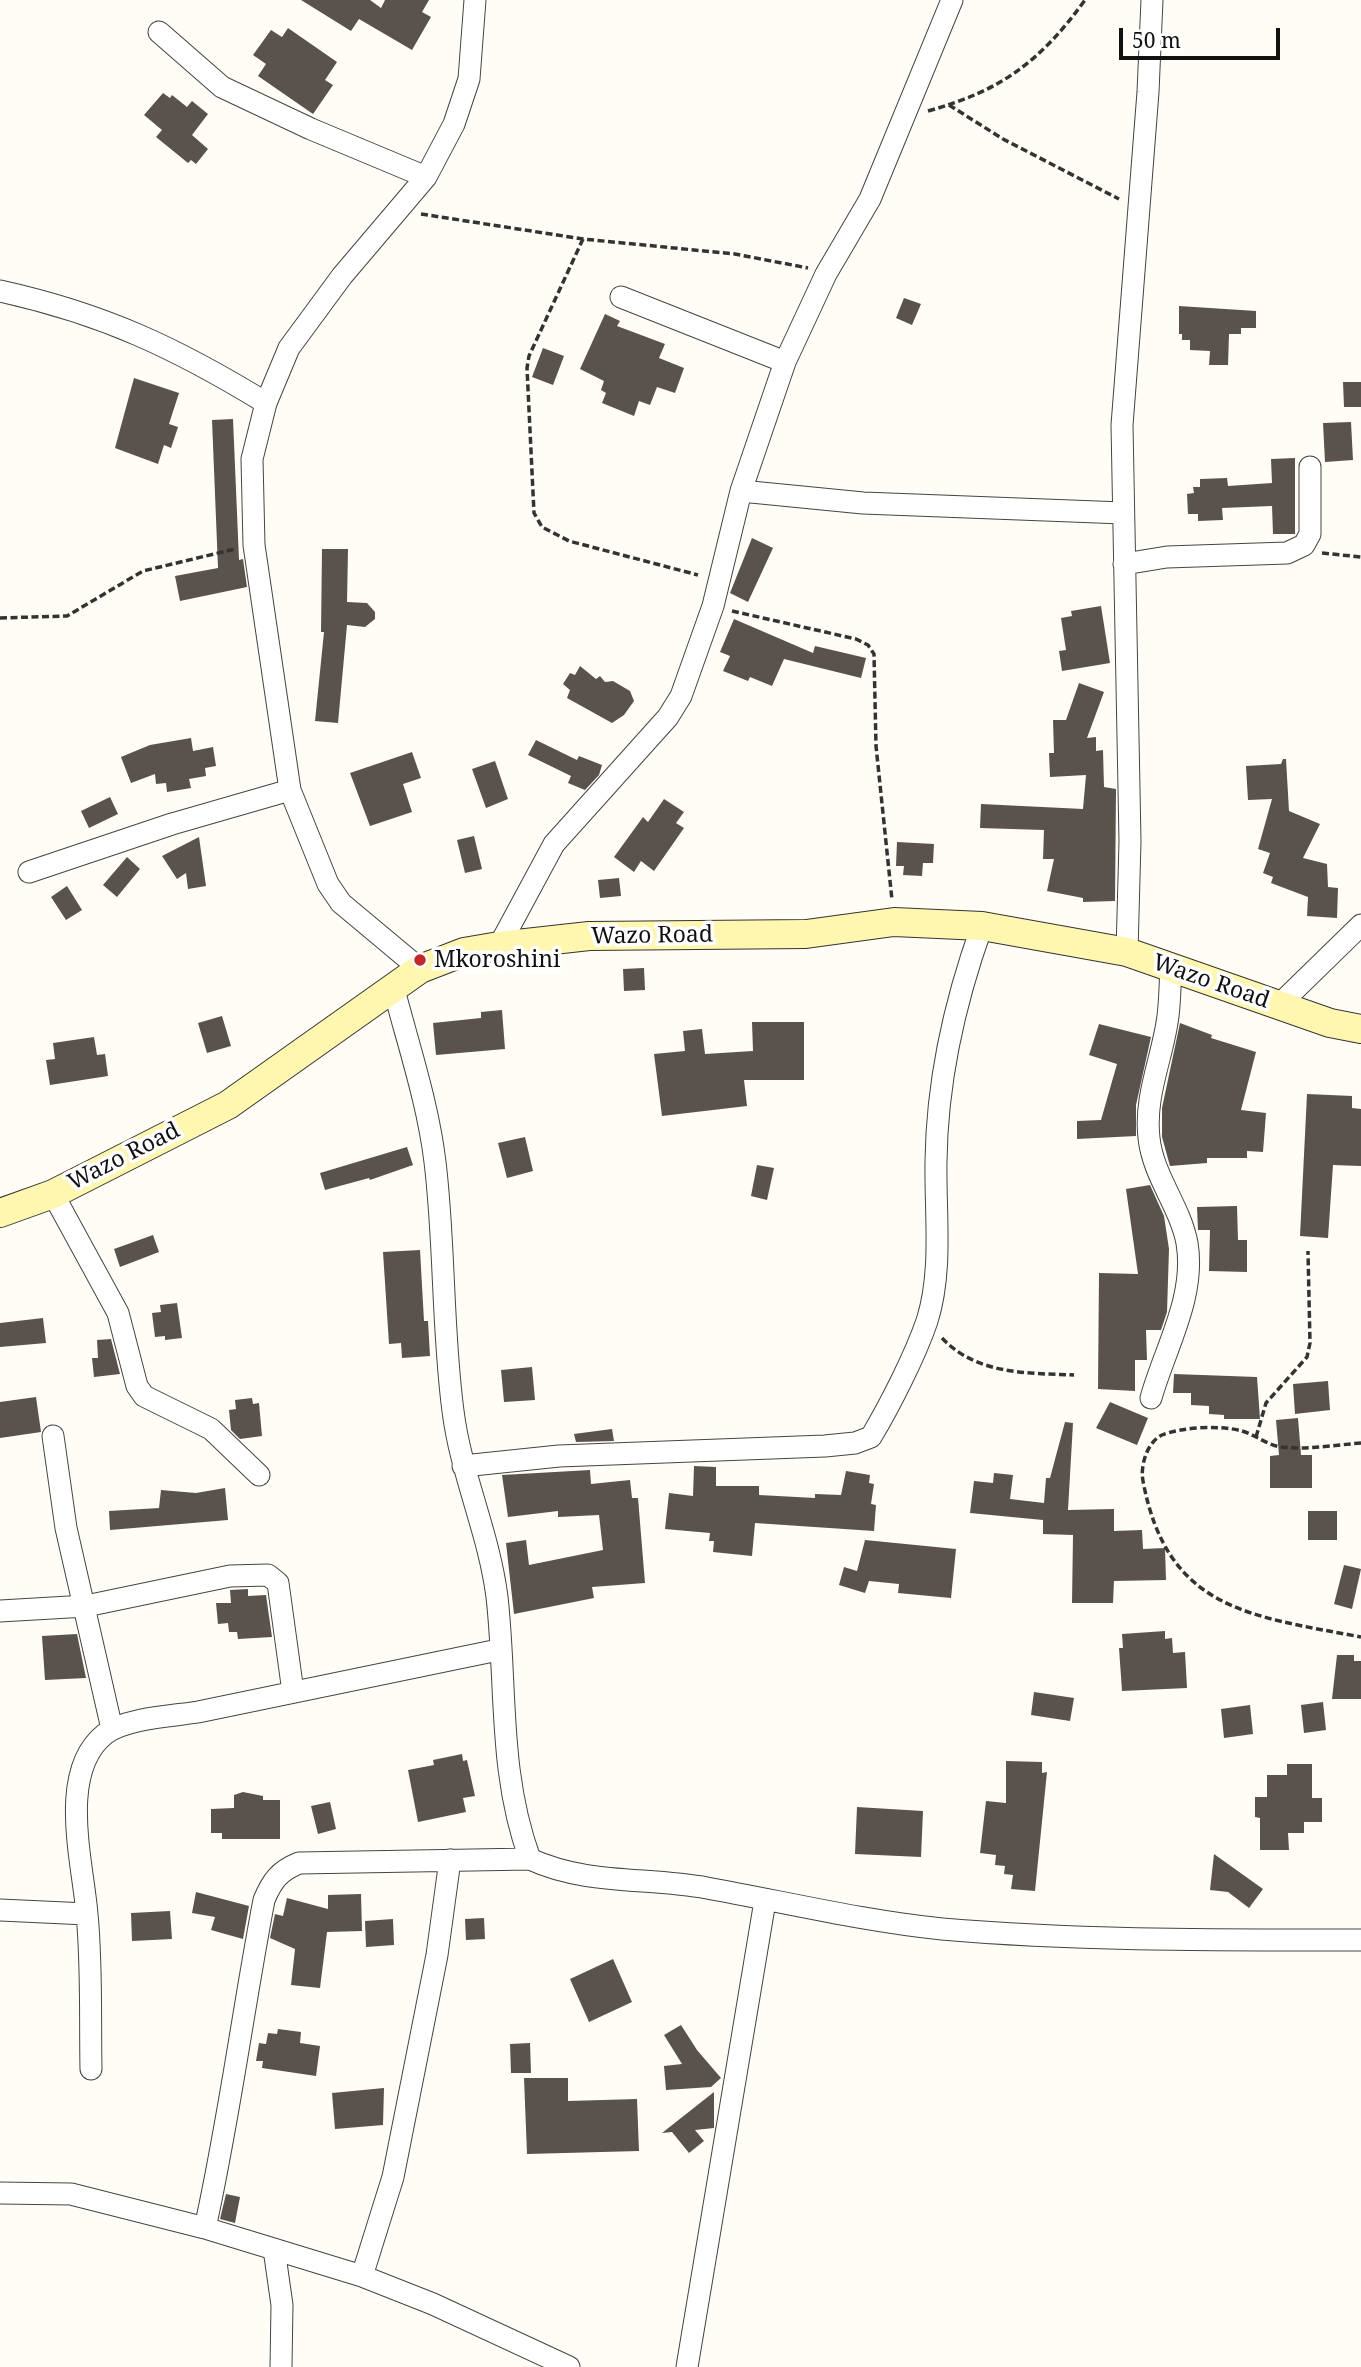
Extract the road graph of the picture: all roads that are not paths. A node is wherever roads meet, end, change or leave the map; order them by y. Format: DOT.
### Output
graph roads {
  1 [pos="475,0"];
  2 [pos="952,0"];
  3 [pos="1152,0"];
  4 [pos="159,32"];
  5 [pos="426,177"];
  6 [pos="0,291"];
  7 [pos="621,297"];
  8 [pos="785,362"];
  9 [pos="266,403"];
  10 [pos="1310,467"];
  11 [pos="741,491"];
  12 [pos="1123,513"];
  13 [pos="1124,564"];
  14 [pos="290,790"];
  15 [pos="29,872"];
  16 [pos="1361,925"];
  17 [pos="982,926"];
  18 [pos="499,946"];
  19 [pos="1127,952"];
  20 [pos="1171,968"];
  21 [pos="420,969"];
  22 [pos="393,986"];
  23 [pos="1279,1005"];
  24 [pos="1361,1029"];
  25 [pos="53,1194"];
  26 [pos="0,1213"];
  27 [pos="1151,1398"];
  28 [pos="53,1436"];
  29 [pos="463,1466"];
  30 [pos="259,1475"];
  31 [pos="86,1606"];
  32 [pos="0,1611"];
  33 [pos="498,1650"];
  34 [pos="293,1692"];
  35 [pos="112,1729"];
  36 [pos="530,1859"];
  37 [pos="450,1860"];
  38 [pos="765,1901"];
  39 [pos="0,1910"];
  40 [pos="88,1914"];
  41 [pos="1361,1940"];
  42 [pos="91,2069"];
  43 [pos="0,2193"];
  44 [pos="205,2228"];
  45 [pos="274,2249"];
  46 [pos="362,2276"];
  47 [pos="281,2367"];
  48 [pos="569,2367"];
  49 [pos="687,2367"];
  1 -- 5 [label="street"];
  2 -- 8 [label="street"];
  3 -- 12 [label="street"];
  4 -- 5 [label="street"];
  5 -- 9 [label="street"];
  6 -- 9 [label="street"];
  7 -- 8 [label="street"];
  8 -- 11 [label="street"];
  9 -- 14 [label="street"];
  10 -- 13 [label="street"];
  11 -- 12 [label="street"];
  11 -- 18 [label="street"];
  12 -- 13 [label="street"];
  13 -- 19 [label="street"];
  14 -- 15 [label="street"];
  14 -- 21 [label="street"];
  16 -- 23 [label="street"];
  17 -- 18 [label="main road, Wazo Road"];
  17 -- 19 [label="main road, Wazo Road"];
  17 -- 29 [label="street"];
  18 -- 21 [label="main road, Wazo Road"];
  19 -- 20 [label="main road, Wazo Road"];
  20 -- 23 [label="main road, Wazo Road"];
  20 -- 27 [label="street"];
  21 -- 22 [label="main road, Wazo Road"];
  22 -- 25 [label="main road, Wazo Road"];
  22 -- 29 [label="street"];
  23 -- 24 [label="main road, Wazo Road"];
  25 -- 26 [label="main road, Wazo Road"];
  25 -- 30 [label="street"];
  28 -- 31 [label="street"];
  29 -- 33 [label="street"];
  31 -- 32 [label="street"];
  31 -- 34 [label="street"];
  31 -- 35 [label="street"];
  33 -- 34 [label="street"];
  33 -- 36 [label="street"];
  34 -- 35 [label="street"];
  35 -- 40 [label="street"];
  36 -- 37 [label="street"];
  36 -- 38 [label="street"];
  37 -- 44 [label="street"];
  37 -- 46 [label="street"];
  38 -- 41 [label="street"];
  38 -- 49 [label="street"];
  39 -- 40 [label="street"];
  40 -- 42 [label="street"];
  43 -- 44 [label="street"];
  44 -- 45 [label="street"];
  45 -- 46 [label="street"];
  45 -- 47 [label="street"];
  46 -- 48 [label="street"];
}
